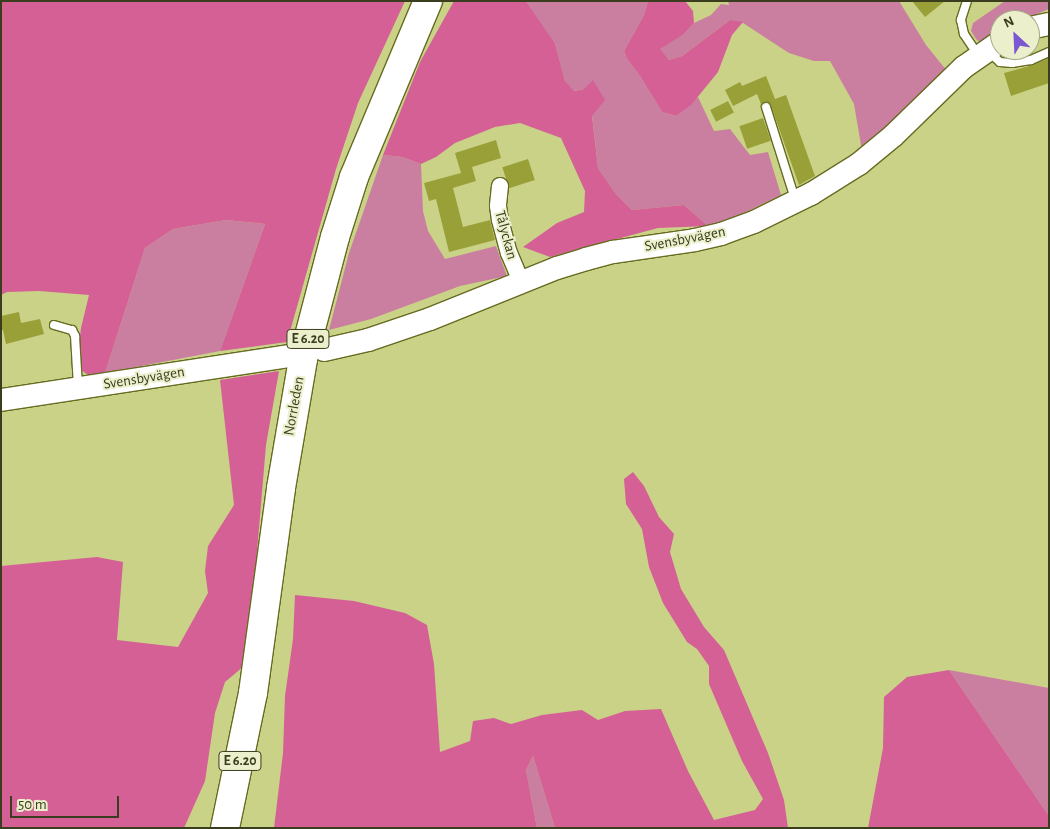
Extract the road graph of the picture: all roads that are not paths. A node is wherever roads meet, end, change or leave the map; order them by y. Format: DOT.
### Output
graph roads {
  1 [pos="428,1"];
  2 [pos="967,1"];
  3 [pos="988,49"];
  4 [pos="1049,52"];
  5 [pos="766,108"];
  6 [pos="500,186"];
  7 [pos="796,201"];
  8 [pos="522,283"];
  9 [pos="54,325"];
  10 [pos="324,350"];
  11 [pos="287,356"];
  12 [pos="78,389"];
  13 [pos="1,400"];
  14 [pos="225,828"];
  1 -- 14 [label="highway, Norrleden / E 6.20"];
  2 -- 3 [label="lane"];
  3 -- 4 [label="lane"];
  3 -- 7 [label="street, Svensbyvägen"];
  5 -- 7 [label="lane"];
  6 -- 8 [label="street, Tålyckan"];
  7 -- 8 [label="street, Svensbyvägen"];
  8 -- 10 [label="street, Svensbyvägen"];
  9 -- 12 [label="lane"];
  11 -- 12 [label="street, Svensbyvägen"];
  12 -- 13 [label="street, Svensbyvägen"];
}
